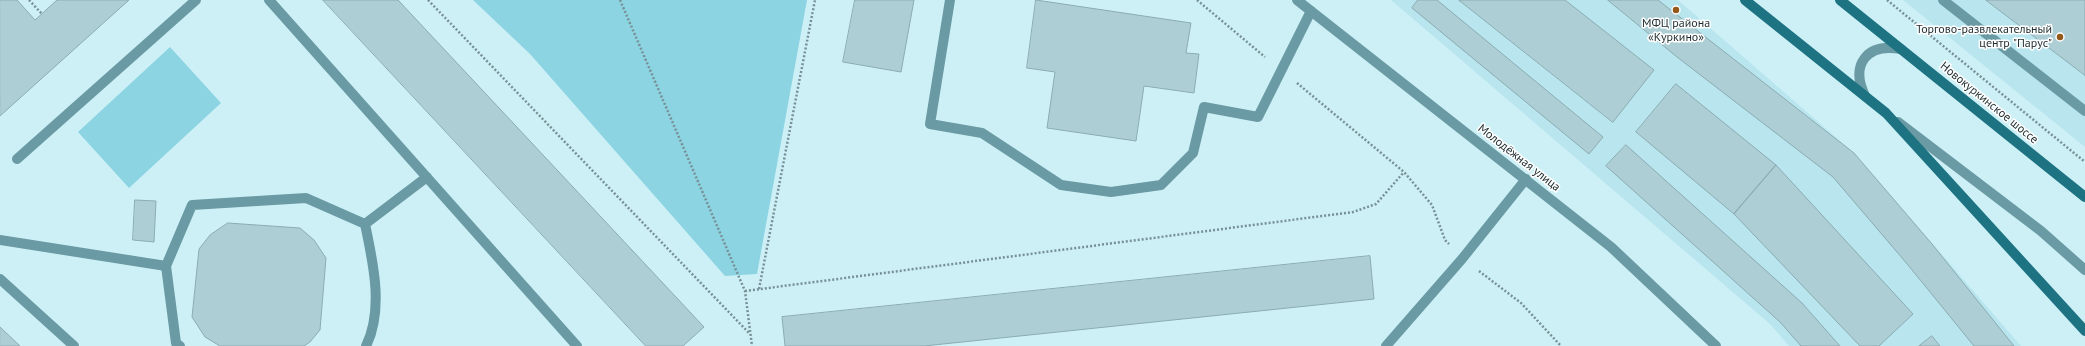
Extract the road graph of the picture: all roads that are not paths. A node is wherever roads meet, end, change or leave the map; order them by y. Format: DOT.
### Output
graph roads {
  1 [pos="196,0"];
  2 [pos="269,0"];
  3 [pos="950,0"];
  4 [pos="1297,0"];
  5 [pos="1745,0"];
  6 [pos="1840,0"];
  7 [pos="1943,0"];
  8 [pos="1311,11"];
  9 [pos="1901,49"];
  10 [pos="1865,96"];
  11 [pos="2085,111"];
  12 [pos="1886,113"];
  13 [pos="17,158"];
  14 [pos="427,177"];
  15 [pos="1526,179"];
  16 [pos="2085,197"];
  17 [pos="365,224"];
  18 [pos="0,240"];
  19 [pos="166,266"];
  20 [pos="2085,270"];
  21 [pos="0,279"];
  22 [pos="2085,331"];
  23 [pos="74,346"];
  24 [pos="180,346"];
  25 [pos="366,346"];
  26 [pos="578,346"];
  27 [pos="1386,346"];
  28 [pos="1716,346"];
  1 -- 13 [label="street"];
  2 -- 14 [label="street"];
  3 -- 8 [label="street"];
  4 -- 8 [label="street, Молодёжная улица"];
  5 -- 10 [label="main road"];
  6 -- 9 [label="main road, Новокуркинское шоссе"];
  7 -- 11 [label="street"];
  8 -- 15 [label="street, Молодёжная улица"];
  9 -- 10 [label="street"];
  9 -- 16 [label="main road, Новокуркинское шоссе"];
  10 -- 12 [label="main road"];
  12 -- 20 [label="street"];
  12 -- 22 [label="main road"];
  14 -- 17 [label="street"];
  14 -- 26 [label="street"];
  15 -- 27 [label="street"];
  15 -- 28 [label="street, Молодёжная улица"];
  17 -- 19 [label="street"];
  17 -- 25 [label="street"];
  18 -- 19 [label="street"];
  19 -- 24 [label="street"];
  21 -- 23 [label="street"];
}
